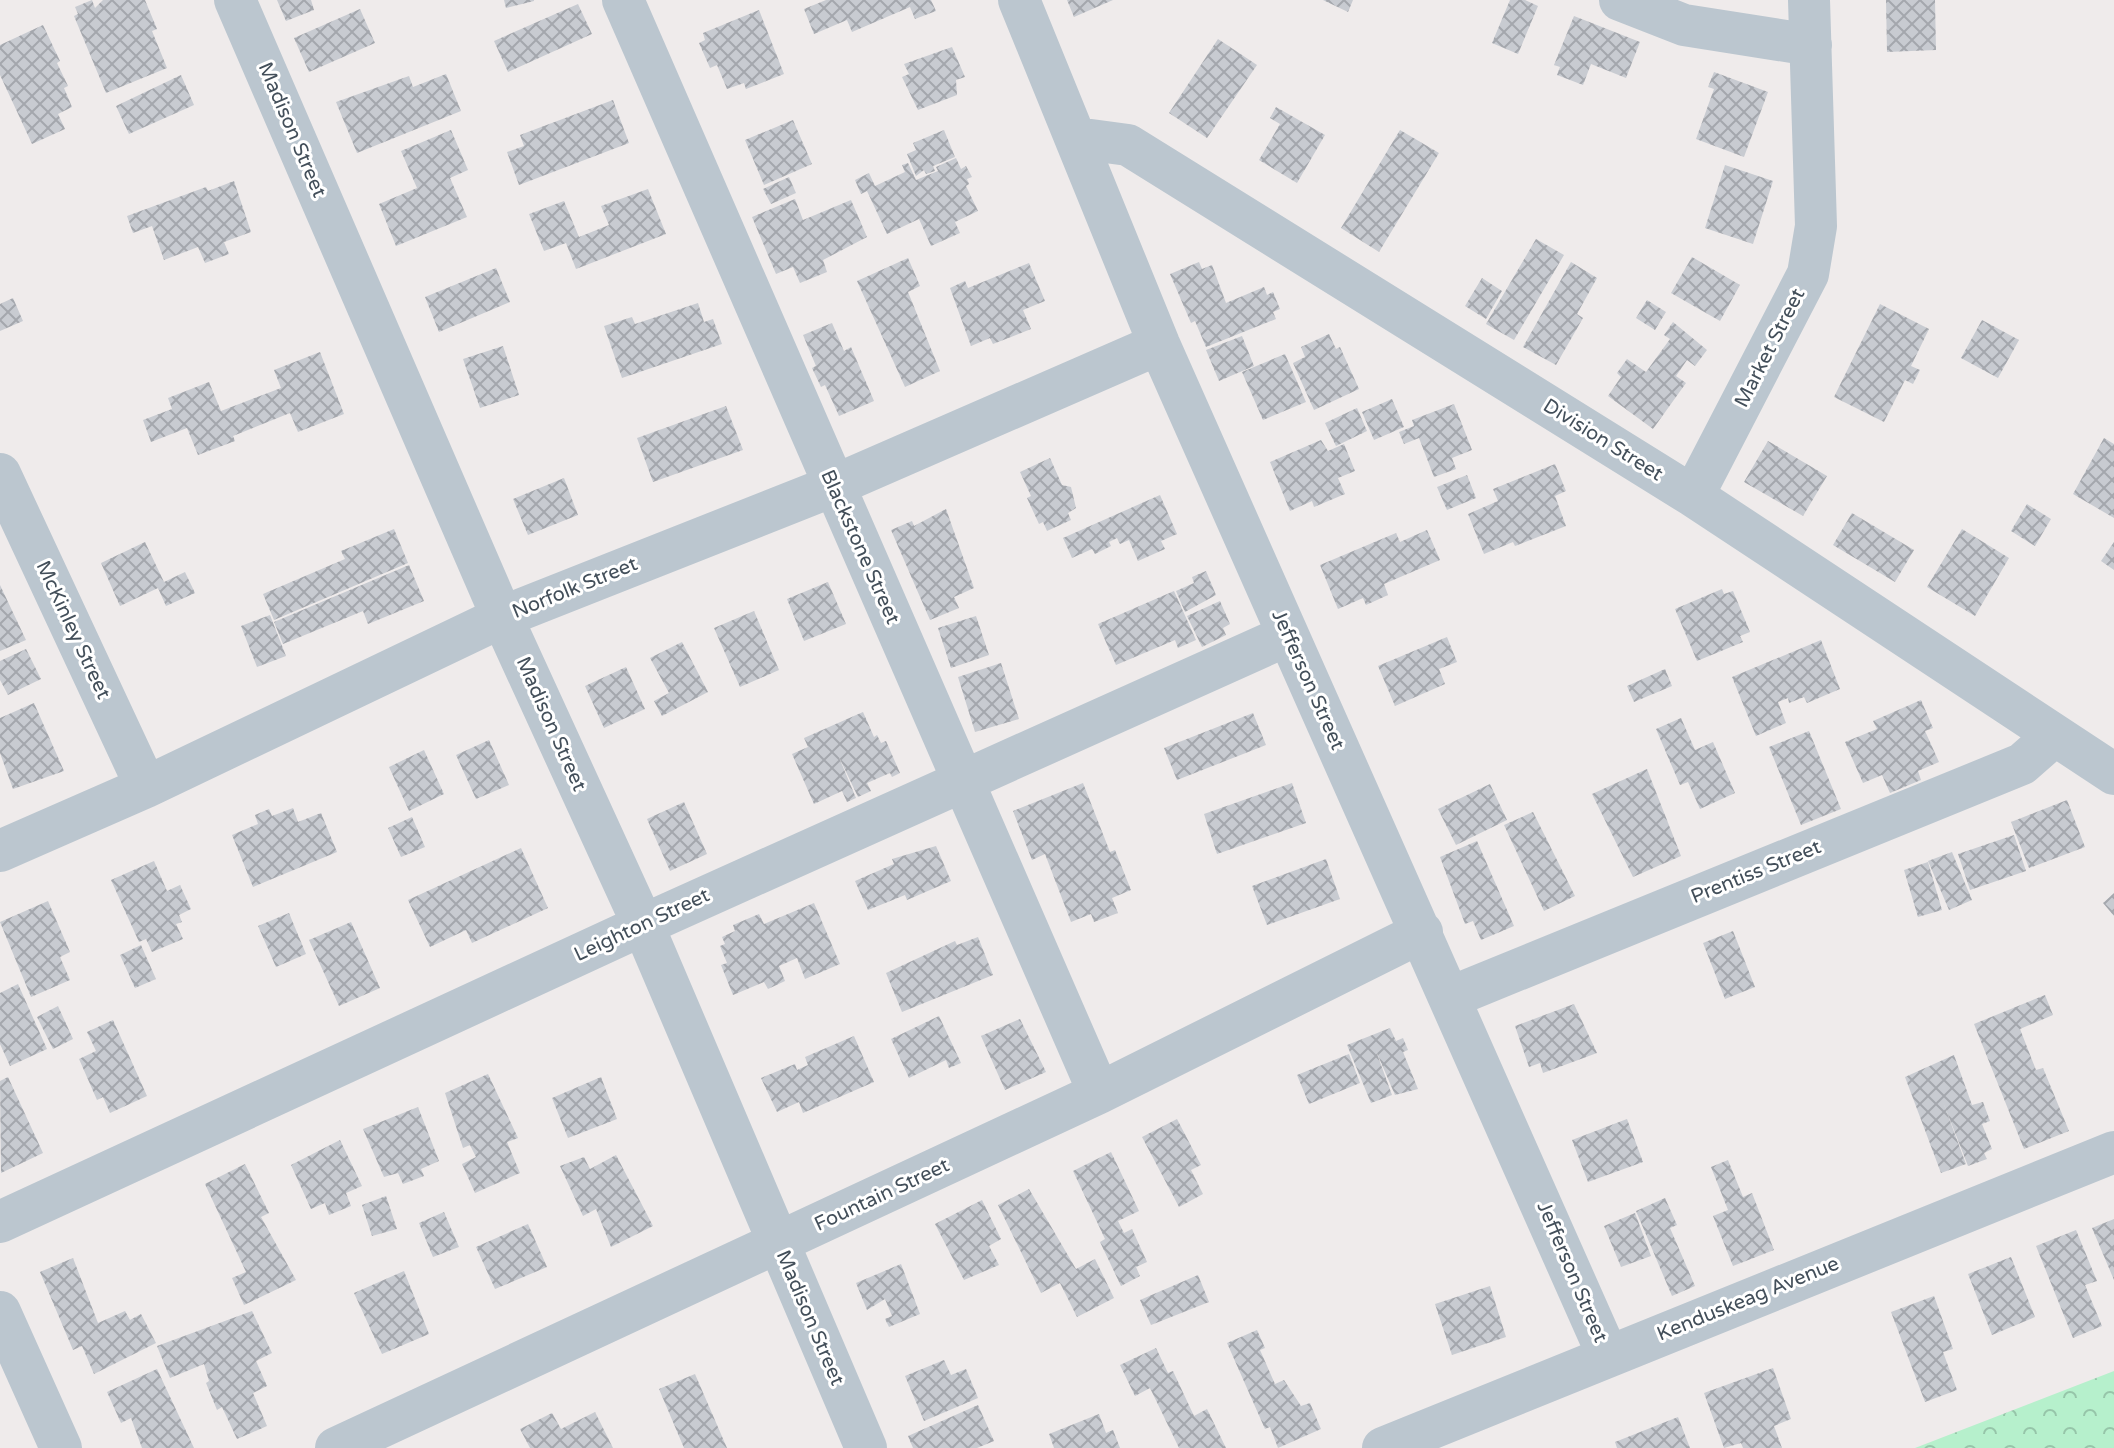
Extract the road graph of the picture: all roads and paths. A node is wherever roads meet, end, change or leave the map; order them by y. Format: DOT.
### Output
graph roads {
  1 [pos="235,0"];
  2 [pos="623,0"];
  3 [pos="1019,0"];
  4 [pos="1620,0"];
  5 [pos="1809,0"];
  6 [pos="1811,45"];
  7 [pos="1076,138"];
  8 [pos="1159,344"];
  9 [pos="0,474"];
  10 [pos="833,486"];
  11 [pos="1693,496"];
  12 [pos="502,617"];
  13 [pos="1288,635"];
  14 [pos="2055,735"];
  15 [pos="2114,774"];
  16 [pos="964,779"];
  17 [pos="146,787"];
  18 [pos="0,851"];
  19 [pos="643,925"];
  20 [pos="1422,932"];
  21 [pos="1451,997"];
  22 [pos="1099,1093"];
  23 [pos="2114,1152"];
  24 [pos="0,1222"];
  25 [pos="778,1243"];
  26 [pos="0,1312"];
  27 [pos="1608,1356"];
  28 [pos="61,1448"];
  29 [pos="336,1448"];
  30 [pos="866,1448"];
  31 [pos="1383,1448"];
  1 -- 12 [label="street, Madison Street"];
  2 -- 10 [label="street, Blackstone Street"];
  3 -- 7 [label="street, Jefferson Street"];
  4 -- 6 [label="street"];
  5 -- 6 [label="street, Market Street"];
  6 -- 11 [label="street, Market Street"];
  7 -- 8 [label="street, Jefferson Street"];
  7 -- 11 [label="street, Division Street"];
  8 -- 10 [label="street, Norfolk Street"];
  8 -- 13 [label="street, Jefferson Street"];
  9 -- 17 [label="street, McKinley Street"];
  10 -- 12 [label="street, Norfolk Street"];
  10 -- 16 [label="street, Blackstone Street"];
  11 -- 14 [label="street, Division Street"];
  12 -- 17 [label="street, Norfolk Street"];
  12 -- 19 [label="street, Madison Street"];
  13 -- 16 [label="street, Leighton Street"];
  13 -- 20 [label="street, Jefferson Street"];
  14 -- 15 [label="street, Division Street"];
  14 -- 21 [label="street, Prentiss Street"];
  16 -- 19 [label="street, Leighton Street"];
  16 -- 22 [label="street, Blackstone Street"];
  17 -- 18 [label="street, Norfolk Street"];
  19 -- 24 [label="street, Leighton Street"];
  19 -- 25 [label="street, Madison Street"];
  20 -- 21 [label="street, Jefferson Street"];
  20 -- 22 [label="street, Fountain Street"];
  21 -- 27 [label="street, Jefferson Street"];
  22 -- 25 [label="street, Fountain Street"];
  23 -- 27 [label="street, Kenduskeag Avenue"];
  25 -- 29 [label="street, Fountain Street"];
  25 -- 30 [label="street, Madison Street"];
  26 -- 28 [label="street"];
  27 -- 31 [label="street, Kenduskeag Avenue"];
}
